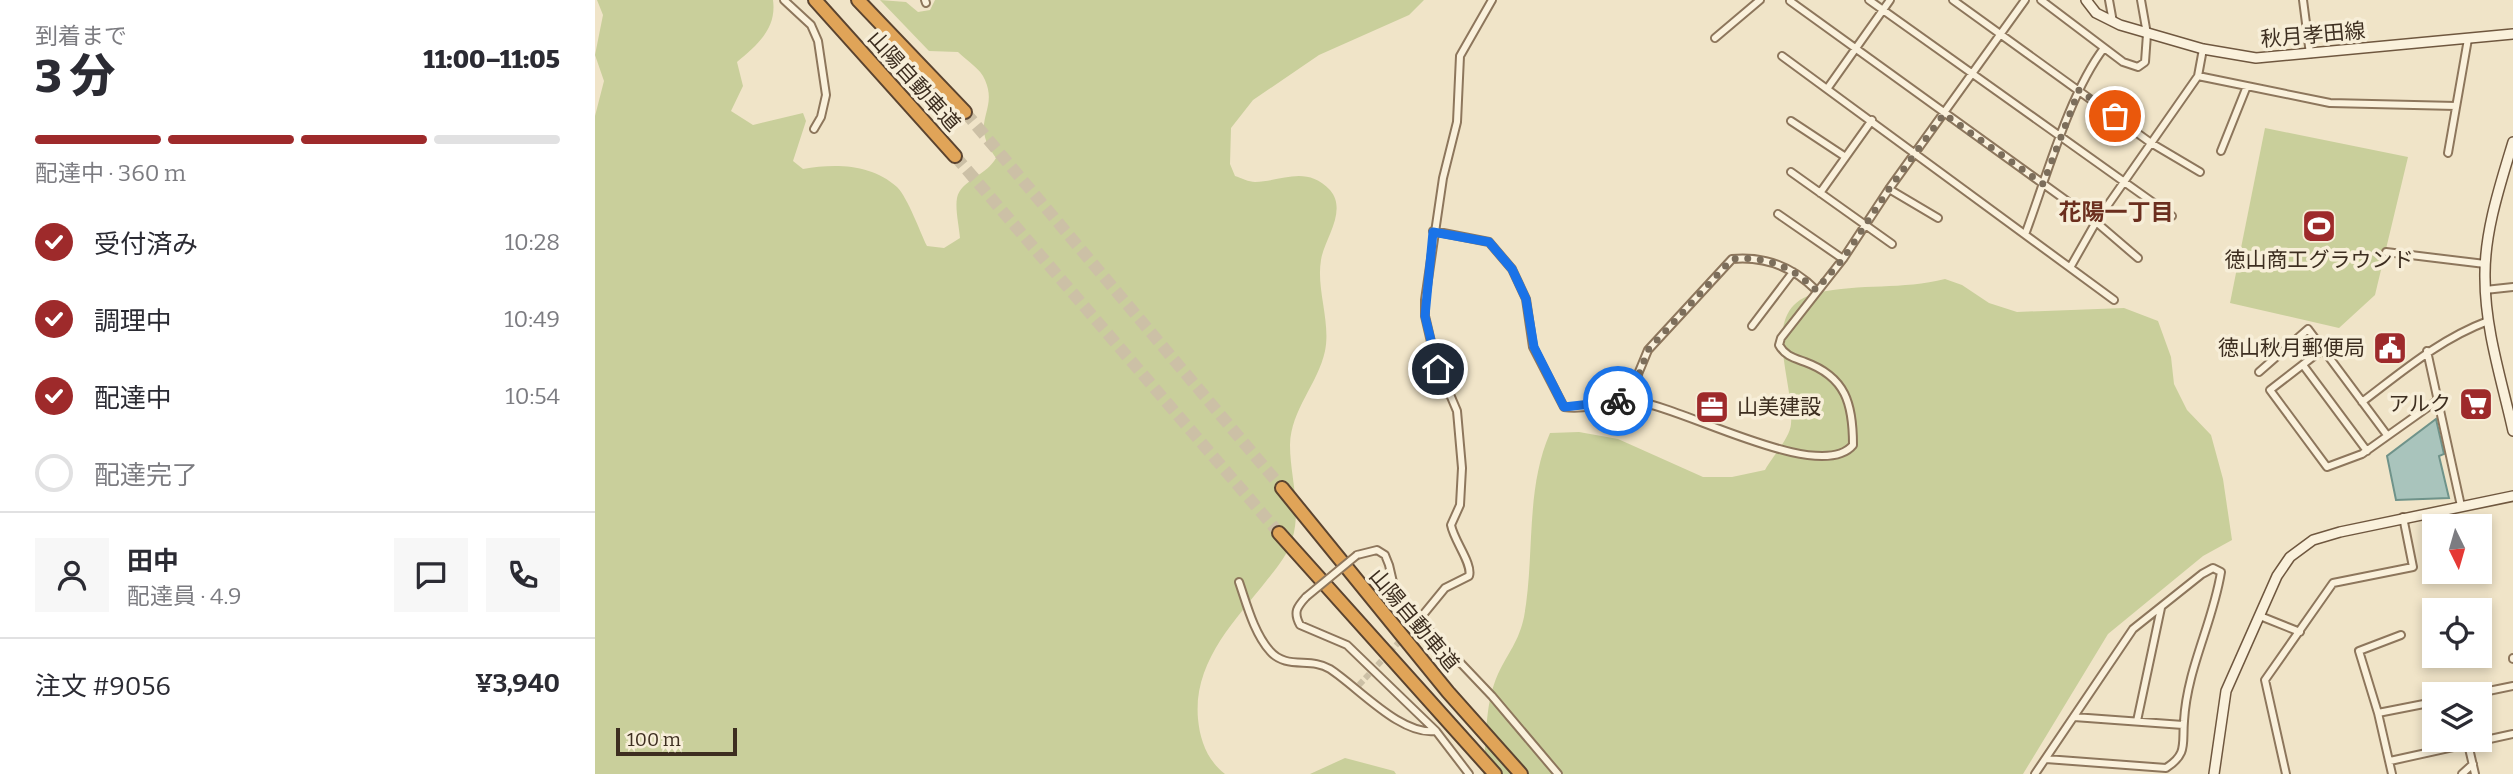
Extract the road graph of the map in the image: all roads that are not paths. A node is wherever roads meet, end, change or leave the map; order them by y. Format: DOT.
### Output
graph roads {
  1 [pos="784,0"];
  2 [pos="815,0"];
  3 [pos="858,0"];
  4 [pos="1492,0"];
  5 [pos="1760,0"];
  6 [pos="1869,0"];
  7 [pos="1890,0"];
  8 [pos="1953,0"];
  9 [pos="2025,0"];
  10 [pos="2041,0"];
  11 [pos="2086,0"];
  12 [pos="2109,0"];
  13 [pos="2141,0"];
  14 [pos="2303,0"];
  15 [pos="1790,1"];
  16 [pos="1883,10"];
  17 [pos="2113,22"];
  18 [pos="2001,34"];
  19 [pos="2147,34"];
  20 [pos="2513,34"];
  21 [pos="1715,38"];
  22 [pos="2468,38"];
  23 [pos="1854,48"];
  24 [pos="2104,48"];
  25 [pos="2203,49"];
  26 [pos="2310,54"];
  27 [pos="1782,56"];
  28 [pos="1972,74"];
  29 [pos="2198,76"];
  30 [pos="2247,86"];
  31 [pos="1827,89"];
  32 [pos="2079,90"];
  33 [pos="2456,106"];
  34 [pos="965,111"];
  35 [pos="1944,114"];
  36 [pos="1872,120"];
  37 [pos="1791,121"];
  38 [pos="814,129"];
  39 [pos="2062,137"];
  40 [pos="2513,142"];
  41 [pos="2151,143"];
  42 [pos="2221,151"];
  43 [pos="1916,152"];
  44 [pos="2448,153"];
  45 [pos="955,156"];
  46 [pos="1844,156"];
  47 [pos="1791,172"];
  48 [pos="2200,172"];
  49 [pos="2125,183"];
  50 [pos="2043,184"];
  51 [pos="1889,189"];
  52 [pos="1820,193"];
  53 [pos="1777,214"];
  54 [pos="2172,216"];
  55 [pos="1938,218"];
  56 [pos="2096,222"];
  57 [pos="1866,223"];
  58 [pos="1433,232"];
  59 [pos="2026,232"];
  60 [pos="1892,244"];
  61 [pos="2386,252"];
  62 [pos="2138,258"];
  63 [pos="1843,259"];
  64 [pos="2485,264"];
  65 [pos="2071,266"];
  66 [pos="1793,272"];
  67 [pos="2513,287"];
  68 [pos="1816,290"];
  69 [pos="2485,290"];
  70 [pos="2114,300"];
  71 [pos="2488,321"];
  72 [pos="1752,326"];
  73 [pos="2323,349"];
  74 [pos="2427,352"];
  75 [pos="2303,365"];
  76 [pos="2259,372"];
  77 [pos="2438,400"];
  78 [pos="1639,402"];
  79 [pos="2363,402"];
  80 [pos="2513,431"];
  81 [pos="2387,435"];
  82 [pos="2367,451"];
  83 [pos="1282,488"];
  84 [pos="2513,496"];
  85 [pos="2461,506"];
  86 [pos="2403,517"];
  87 [pos="1279,533"];
  88 [pos="1239,582"];
  89 [pos="2161,608"];
  90 [pos="2260,616"];
  91 [pos="1418,618"];
  92 [pos="1413,628"];
  93 [pos="2300,632"];
  94 [pos="2401,635"];
  95 [pos="2513,686"];
  96 [pos="2492,690"];
  97 [pos="2422,704"];
  98 [pos="2378,713"];
  99 [pos="2074,717"];
  100 [pos="2137,721"];
  101 [pos="2183,725"];
  102 [pos="1436,731"];
  103 [pos="2513,734"];
  104 [pos="2492,739"];
  105 [pos="2431,752"];
  106 [pos="2470,752"];
  107 [pos="2046,759"];
  108 [pos="2390,761"];
  109 [pos="2473,764"];
  110 [pos="2166,771"];
  111 [pos="1469,774"];
  112 [pos="1495,774"];
  113 [pos="1521,774"];
  114 [pos="1558,774"];
  115 [pos="2035,774"];
  116 [pos="2214,774"];
  117 [pos="2286,774"];
  118 [pos="2392,774"];
  119 [pos="2462,774"];
  120 [pos="2475,774"];
  1 -- 38 [label="street"];
  2 -- 45 [label="highway, 山陽自動車道"];
  3 -- 34 [label="highway, 山陽自動車道"];
  4 -- 58 [label="street"];
  5 -- 21 [label="street"];
  6 -- 16 [label="street"];
  7 -- 16 [label="street"];
  8 -- 18 [label="street"];
  9 -- 18 [label="street"];
  10 -- 24 [label="street"];
  11 -- 17 [label="street, 秋月孝田線"];
  12 -- 17 [label="street"];
  13 -- 19 [label="street"];
  14 -- 26 [label="street"];
  15 -- 23 [label="street"];
  16 -- 23 [label="street"];
  16 -- 28 [label="street"];
  17 -- 19 [label="street, 秋月孝田線"];
  18 -- 28 [label="street"];
  18 -- 32 [label="street"];
  19 -- 24 [label="street"];
  19 -- 25 [label="street, 秋月孝田線"];
  20 -- 22 [label="street, 秋月孝田線"];
  22 -- 26 [label="street, 秋月孝田線"];
  22 -- 33 [label="street"];
  23 -- 31 [label="street"];
  23 -- 35 [label="street"];
  24 -- 32 [label="street"];
  25 -- 26 [label="street, 秋月孝田線"];
  25 -- 29 [label="street"];
  27 -- 31 [label="street"];
  28 -- 35 [label="street"];
  28 -- 39 [label="street"];
  29 -- 30 [label="street"];
  29 -- 41 [label="street"];
  30 -- 33 [label="street"];
  30 -- 42 [label="street"];
  31 -- 36 [label="street"];
  32 -- 39 [label="street"];
  32 -- 41 [label="street"];
  33 -- 44 [label="street"];
  35 -- 43 [label="street"];
  35 -- 50 [label="street"];
  36 -- 43 [label="street"];
  36 -- 46 [label="street"];
  37 -- 46 [label="street"];
  39 -- 49 [label="street"];
  39 -- 50 [label="street"];
  40 -- 64 [label="street"];
  41 -- 48 [label="street"];
  41 -- 49 [label="street"];
  43 -- 51 [label="street"];
  43 -- 59 [label="street"];
  46 -- 52 [label="street"];
  47 -- 52 [label="street"];
  49 -- 54 [label="street"];
  49 -- 56 [label="street"];
  50 -- 56 [label="street"];
  50 -- 59 [label="street"];
  51 -- 55 [label="street"];
  51 -- 57 [label="street"];
  52 -- 57 [label="street"];
  53 -- 63 [label="street"];
  56 -- 62 [label="street"];
  56 -- 65 [label="street"];
  57 -- 60 [label="street"];
  57 -- 63 [label="street"];
  58 -- 78 [label="street"];
  58 -- 91 [label="street"];
  59 -- 65 [label="street"];
  61 -- 64 [label="street"];
  63 -- 68 [label="street"];
  64 -- 69 [label="street"];
  65 -- 70 [label="street"];
  66 -- 68 [label="street"];
  66 -- 72 [label="street"];
  66 -- 78 [label="street"];
  67 -- 69 [label="street"];
  68 -- 78 [label="street"];
  69 -- 71 [label="street"];
  71 -- 74 [label="street"];
  71 -- 80 [label="street"];
  73 -- 75 [label="street"];
  73 -- 76 [label="street"];
  73 -- 79 [label="street"];
  74 -- 77 [label="street"];
  74 -- 79 [label="street"];
  75 -- 82 [label="street"];
  75 -- 82 [label="street"];
  77 -- 81 [label="street"];
  77 -- 85 [label="street"];
  79 -- 81 [label="street"];
  81 -- 82 [label="street"];
  83 -- 113 [label="highway, 山陽自動車道"];
  84 -- 85 [label="street"];
  85 -- 86 [label="street"];
  86 -- 90 [label="street"];
  86 -- 93 [label="street"];
  87 -- 112 [label="highway, 山陽自動車道"];
  88 -- 102 [label="street"];
  89 -- 99 [label="street"];
  89 -- 100 [label="street"];
  89 -- 101 [label="street"];
  90 -- 93 [label="street"];
  90 -- 116 [label="street"];
  91 -- 92 [label="street"];
  91 -- 102 [label="street, bridge"];
  91 -- 114 [label="street"];
  93 -- 117 [label="street"];
  94 -- 98 [label="street"];
  95 -- 96 [label="street"];
  97 -- 98 [label="street"];
  98 -- 108 [label="street"];
  99 -- 100 [label="street"];
  99 -- 107 [label="street"];
  100 -- 101 [label="street"];
  101 -- 110 [label="street"];
  102 -- 111 [label="street"];
  103 -- 104 [label="street"];
  105 -- 108 [label="street"];
  106 -- 109 [label="street"];
  107 -- 110 [label="street"];
  107 -- 115 [label="street"];
  108 -- 118 [label="street"];
  109 -- 119 [label="street"];
  109 -- 120 [label="street"];
}
